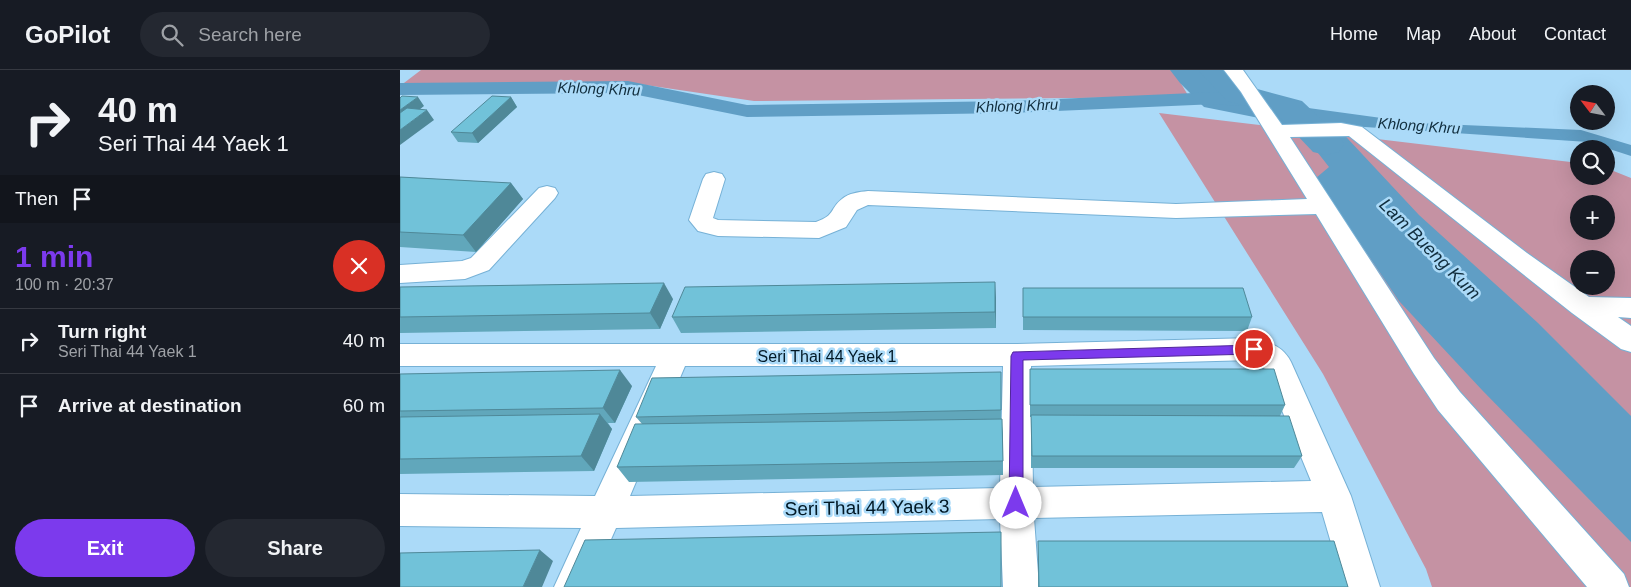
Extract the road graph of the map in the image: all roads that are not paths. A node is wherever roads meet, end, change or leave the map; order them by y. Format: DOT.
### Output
graph roads {
  1 [pos="1233,70"];
  2 [pos="1279,129"];
  3 [pos="714,179"];
  4 [pos="547,193"];
  5 [pos="1322,206"];
  6 [pos="400,274"];
  7 [pos="1580,306"];
  8 [pos="1631,308"];
  9 [pos="1631,341"];
  10 [pos="400,355"];
  11 [pos="675,356"];
  12 [pos="1017,356"];
  13 [pos="1334,496"];
  14 [pos="1016,503"];
  15 [pos="400,510"];
  16 [pos="604,512"];
  17 [pos="572,587"];
  18 [pos="1021,587"];
  19 [pos="1362,587"];
  20 [pos="1611,587"];
  1 -- 2 [label="street"];
  2 -- 5 [label="street"];
  2 -- 7 [label="street"];
  3 -- 5 [label="street"];
  4 -- 6 [label="street"];
  5 -- 20 [label="street"];
  7 -- 8 [label="street"];
  7 -- 9 [label="street"];
  10 -- 11 [label="street, Seri Thai 44 Yaek 1"];
  11 -- 12 [label="street, Seri Thai 44 Yaek 1"];
  11 -- 16 [label="street"];
  12 -- 13 [label="street, Seri Thai 44 Yaek 1"];
  12 -- 14 [label="street"];
  13 -- 14 [label="street, Seri Thai 44 Yaek 3"];
  13 -- 19 [label="street"];
  14 -- 16 [label="street, Seri Thai 44 Yaek 3"];
  14 -- 18 [label="street"];
  15 -- 16 [label="street, Seri Thai 44 Yaek 3"];
  16 -- 17 [label="street"];
}
